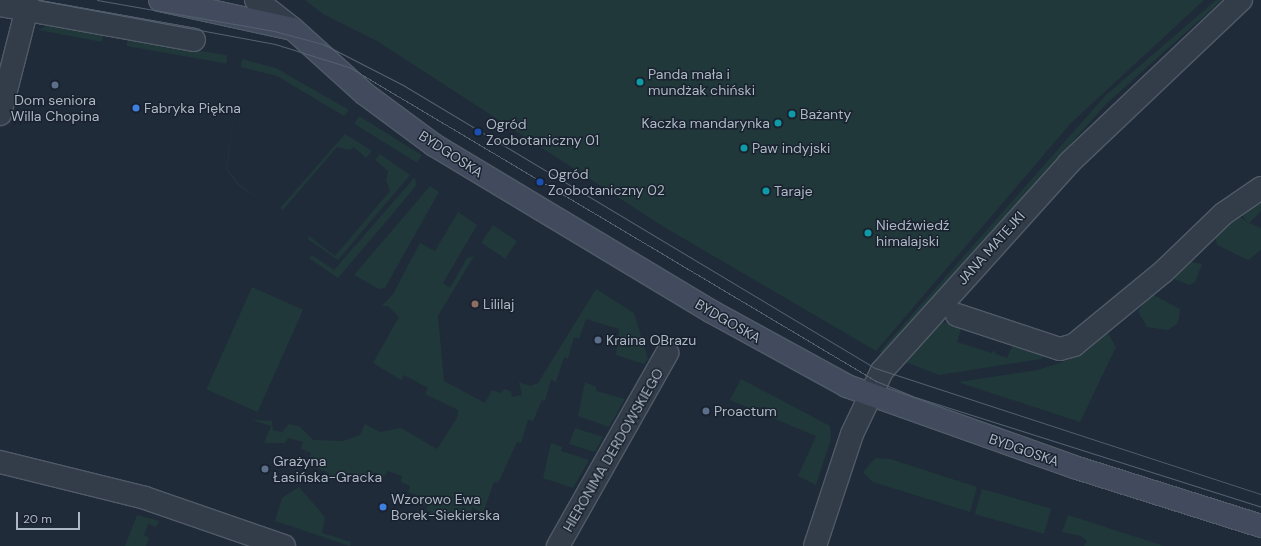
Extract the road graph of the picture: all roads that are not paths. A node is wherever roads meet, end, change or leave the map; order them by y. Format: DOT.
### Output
graph roads {
  1 [pos="160,0"];
  2 [pos="256,0"];
  3 [pos="1241,0"];
  4 [pos="0,5"];
  5 [pos="28,5"];
  6 [pos="293,29"];
  7 [pos="194,40"];
  8 [pos="0,114"];
  9 [pos="1261,188"];
  10 [pos="957,315"];
  11 [pos="667,354"];
  12 [pos="868,396"];
  13 [pos="0,462"];
  14 [pos="1261,526"];
  15 [pos="284,546"];
  16 [pos="558,546"];
  17 [pos="815,546"];
  1 -- 6 [label="street"];
  2 -- 6 [label="street, BYDGOSKA"];
  3 -- 12 [label="street, JANA MATEJKI"];
  4 -- 5 [label="street"];
  5 -- 7 [label="street"];
  5 -- 8 [label="street"];
  6 -- 12 [label="street, BYDGOSKA"];
  9 -- 10 [label="street"];
  11 -- 16 [label="street, HIERONIMA DERDOWSKIEGO"];
  12 -- 14 [label="street, BYDGOSKA"];
  12 -- 17 [label="street, JANA MATEJKI"];
  13 -- 15 [label="street"];
}
